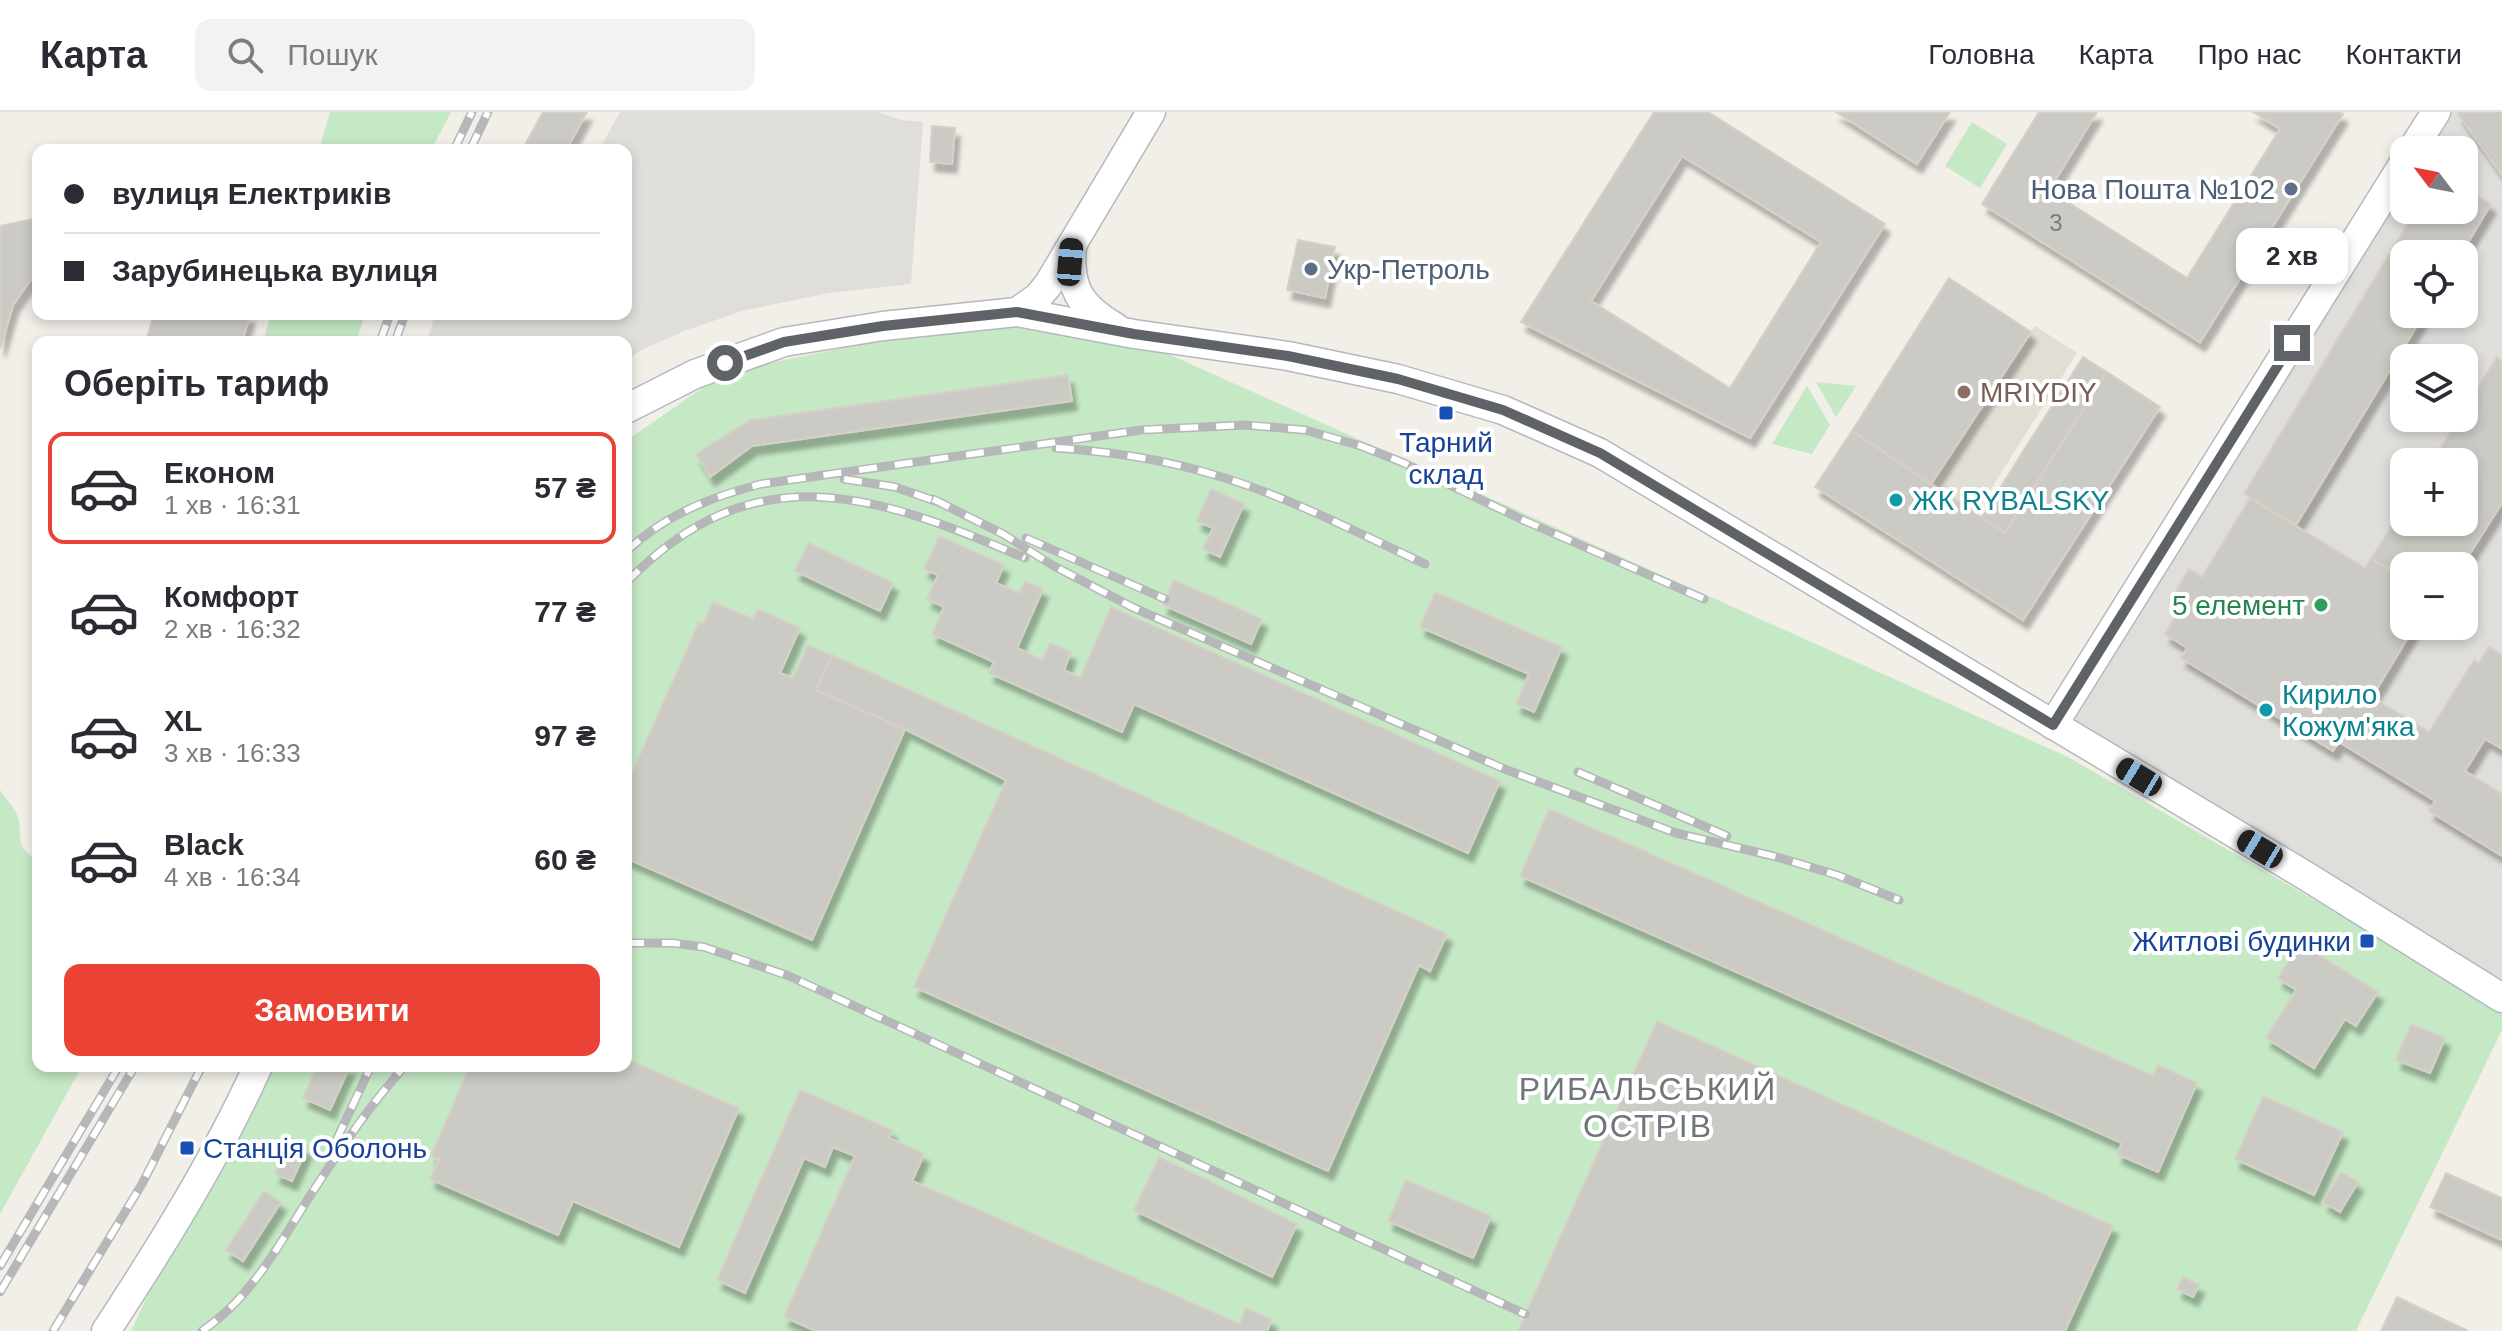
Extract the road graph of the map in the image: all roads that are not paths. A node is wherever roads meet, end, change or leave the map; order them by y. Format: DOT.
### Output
graph roads {
  1 [pos="1151,112"];
  2 [pos="2436,112"];
  3 [pos="2421,136"];
  4 [pos="2390,185"];
  5 [pos="1072,245"];
  6 [pos="1017,312"];
  7 [pos="1122,332"];
  8 [pos="632,406"];
  9 [pos="2053,725"];
  10 [pos="2502,998"];
  11 [pos="255,1072"];
  12 [pos="106,1331"];
  1 -- 5 [label="street"];
  2 -- 3 [label="street"];
  4 -- 9 [label="street"];
  5 -- 6 [label="street"];
  5 -- 7 [label="street"];
  6 -- 7 [label="street"];
  6 -- 8 [label="street"];
  7 -- 9 [label="street"];
  9 -- 10 [label="street"];
  11 -- 12 [label="street"];
}
